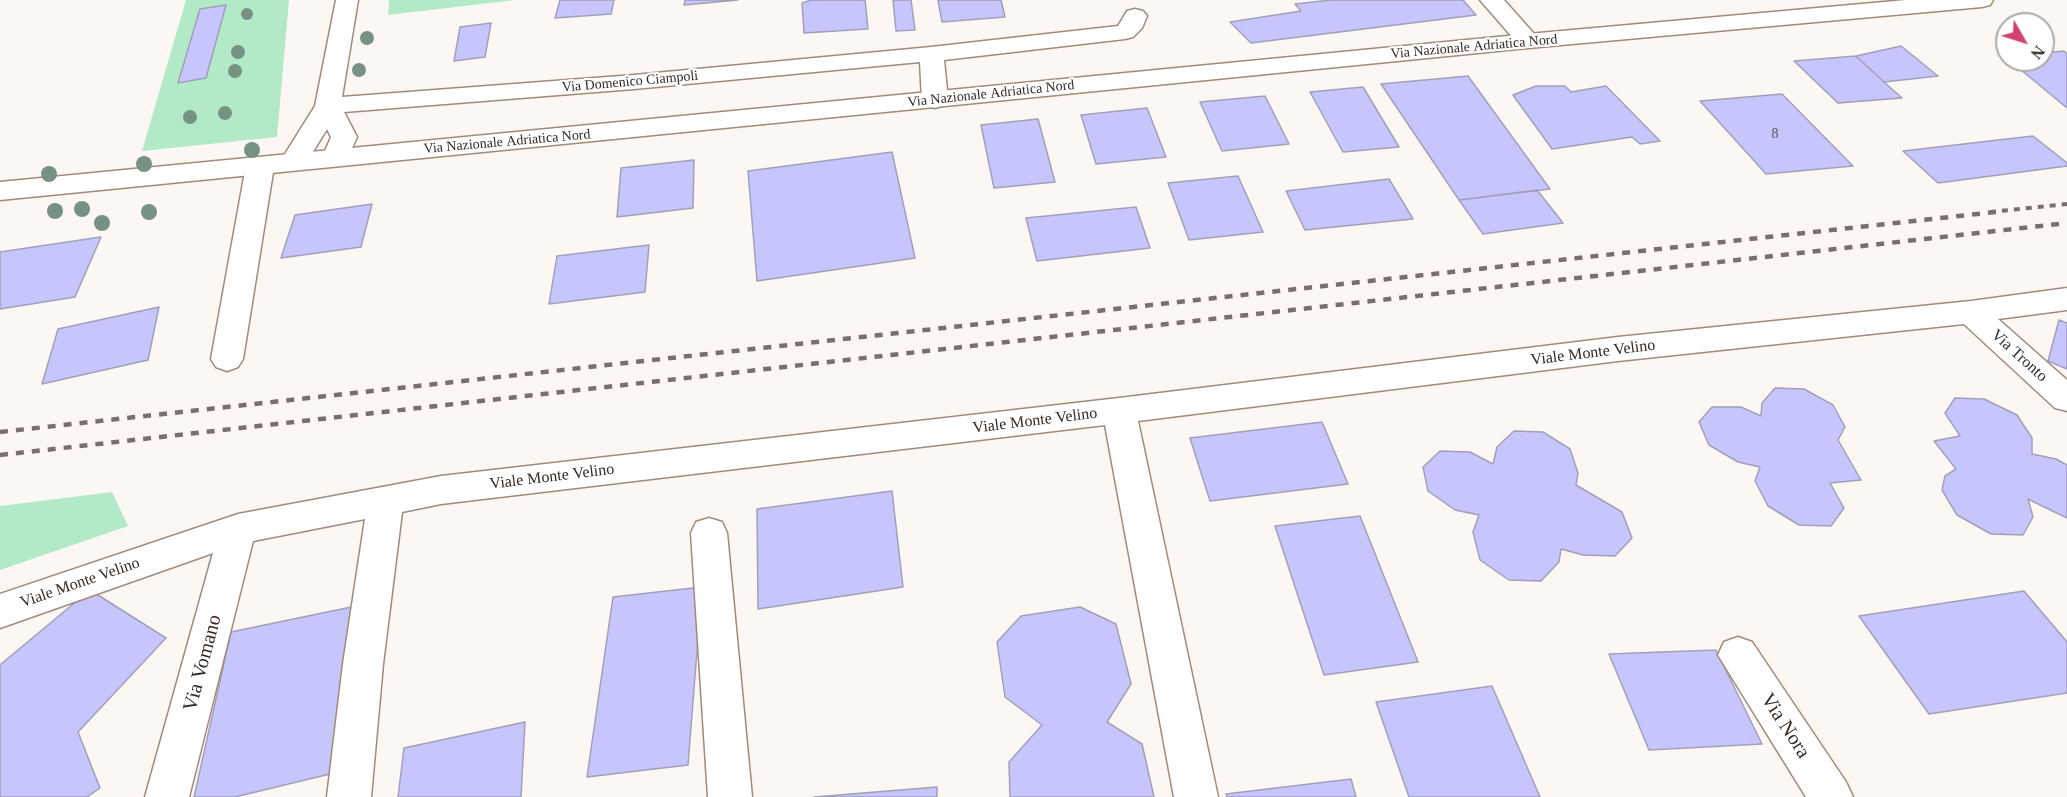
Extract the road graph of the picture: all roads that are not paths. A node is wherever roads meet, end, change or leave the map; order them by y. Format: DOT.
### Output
graph roads {
  1 [pos="347,0"];
  2 [pos="1491,0"];
  3 [pos="1982,0"];
  4 [pos="1135,16"];
  5 [pos="1528,41"];
  6 [pos="931,54"];
  7 [pos="935,100"];
  8 [pos="328,106"];
  9 [pos="335,158"];
  10 [pos="293,162"];
  11 [pos="260,166"];
  12 [pos="0,191"];
  13 [pos="2067,299"];
  14 [pos="1971,312"];
  15 [pos="227,359"];
  16 [pos="2067,399"];
  17 [pos="1119,411"];
  18 [pos="386,500"];
  19 [pos="238,529"];
  20 [pos="709,532"];
  21 [pos="0,610"];
  22 [pos="1738,655"];
  23 [pos="167,797"];
  24 [pos="350,797"];
  25 [pos="730,797"];
  26 [pos="1196,797"];
  27 [pos="1831,797"];
  1 -- 8 [label="street"];
  2 -- 5 [label="street"];
  3 -- 5 [label="street, Via Nazionale Adriatica Nord"];
  4 -- 6 [label="street, Via Domenico Ciampoli"];
  5 -- 7 [label="street, Via Nazionale Adriatica Nord"];
  6 -- 7 [label="street"];
  6 -- 8 [label="street, Via Domenico Ciampoli"];
  7 -- 9 [label="street, Via Nazionale Adriatica Nord"];
  8 -- 9 [label="street"];
  8 -- 10 [label="street"];
  9 -- 10 [label="street, Via Nazionale Adriatica Nord"];
  10 -- 11 [label="street, Via Nazionale Adriatica Nord"];
  11 -- 12 [label="street, Via Nazionale Adriatica Nord"];
  11 -- 15 [label="street"];
  13 -- 14 [label="street, Viale Monte Velino"];
  14 -- 16 [label="street, Via Tronto"];
  14 -- 17 [label="street, Viale Monte Velino"];
  17 -- 18 [label="street, Viale Monte Velino"];
  17 -- 26 [label="street, Viale Monte Velino"];
  18 -- 19 [label="street, Viale Monte Velino"];
  18 -- 24 [label="street"];
  19 -- 21 [label="street, Viale Monte Velino"];
  19 -- 23 [label="street, Via Vomano"];
  20 -- 25 [label="street"];
  22 -- 27 [label="street, Via Nora"];
}
